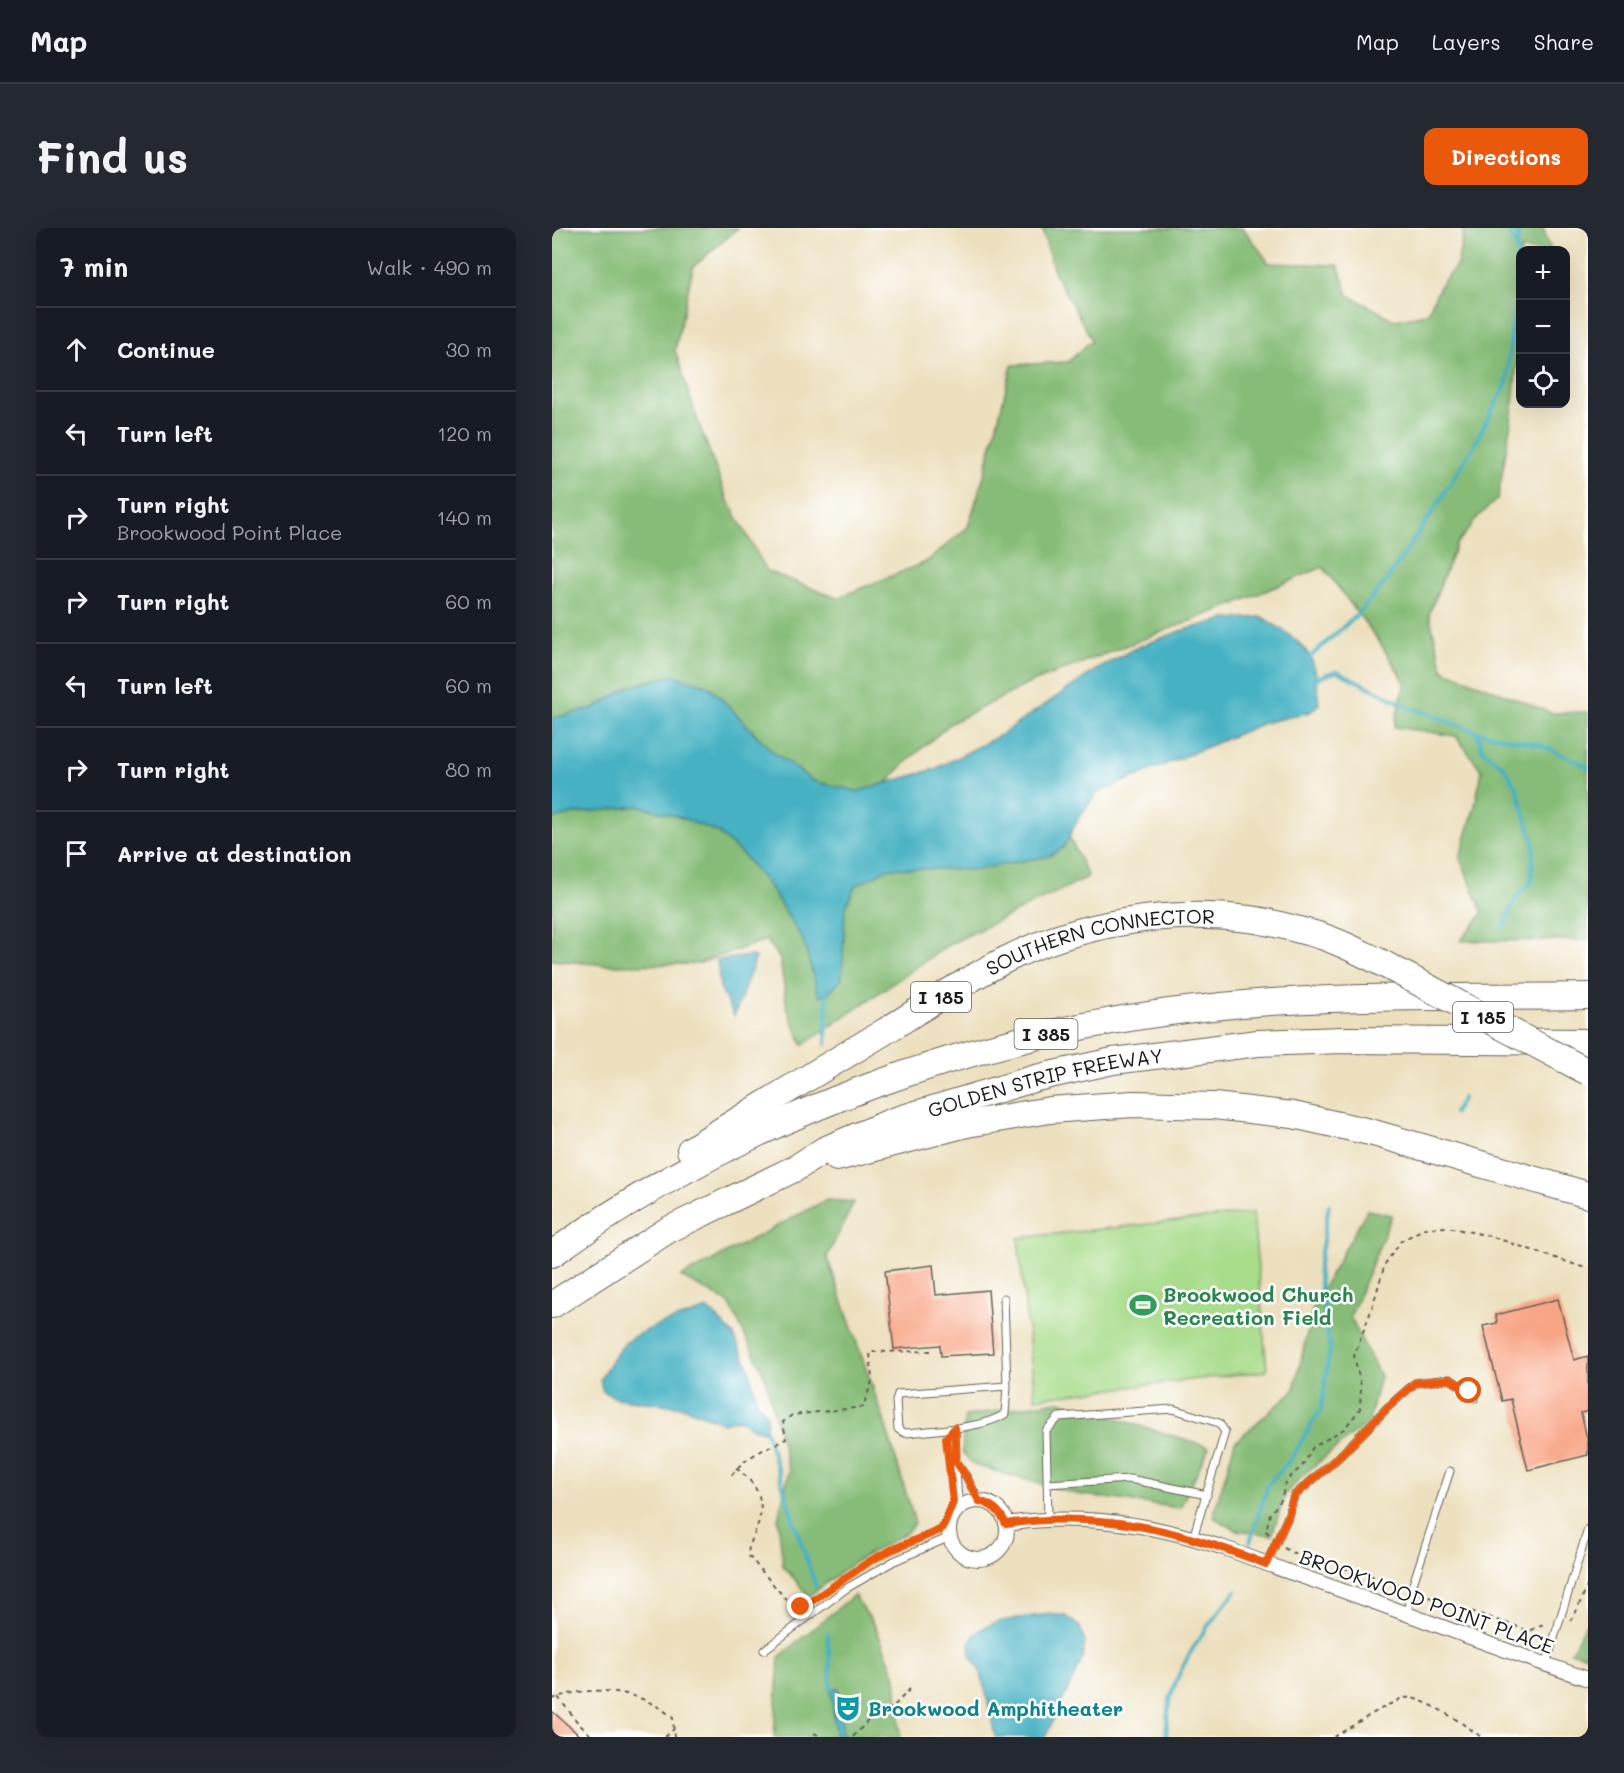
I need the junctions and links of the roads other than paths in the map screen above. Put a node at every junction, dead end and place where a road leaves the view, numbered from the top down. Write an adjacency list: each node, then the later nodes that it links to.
1 (1588, 996): 7 (highway, I 385)
2 (1588, 1042): 4 (highway, GOLDEN STRIP FREEWAY / I 385)
3 (1588, 1072): 6 (highway, SOUTHERN CONNECTOR / I 185, bridge)
4 (796, 1168): 5 (highway); 9 (highway, GOLDEN STRIP FREEWAY / I 385)
5 (1588, 1195)
6 (552, 1244)
7 (552, 1254)
8 (1004, 1298): 10 (lane)
9 (552, 1305)
10 (1007, 1386): 12 (lane); 12 (lane)
11 (1475, 1398): 24 (lane)
12 (955, 1428): 13 (lane)
13 (956, 1462): 17 (lane); 18 (lane)
14 (1450, 1471): 25 (lane)
15 (1047, 1484): 16 (lane); 16 (lane); 19 (lane)
16 (1207, 1495): 23 (lane)
17 (979, 1501): 18 (street); 20 (street)
18 (953, 1511): 22 (street)
19 (1048, 1519): 20 (street, BROOKWOOD POINT PLACE); 23 (street, BROOKWOOD POINT PLACE)
20 (1006, 1524): 22 (street)
21 (1588, 1529): 27 (lane)
22 (945, 1534): 26 (lane)
23 (1193, 1538): 24 (street, BROOKWOOD POINT PLACE)
24 (1266, 1564): 25 (street, BROOKWOOD POINT PLACE)
25 (1407, 1614): 27 (street, BROOKWOOD POINT PLACE)
26 (764, 1650)
27 (1546, 1664): 28 (street, BROOKWOOD POINT PLACE)
28 (1588, 1679)

